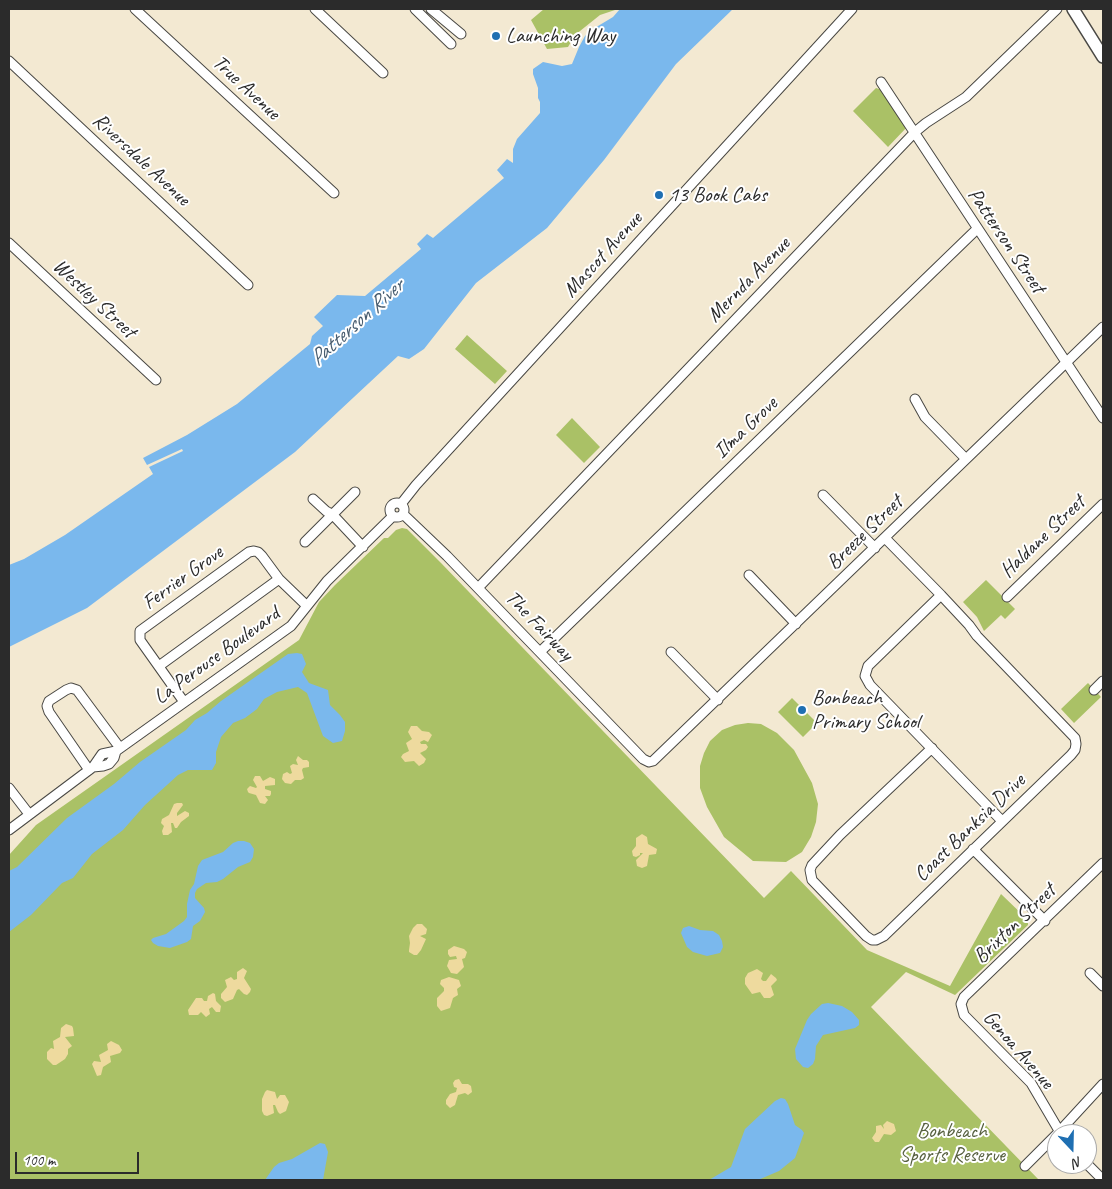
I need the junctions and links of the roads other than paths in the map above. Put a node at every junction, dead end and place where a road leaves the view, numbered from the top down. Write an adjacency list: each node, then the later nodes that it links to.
1 (135, 9): 15 (street, True Avenue)
2 (315, 9): 12 (street)
3 (416, 9): 9 (street)
4 (431, 9): 8 (street)
5 (852, 9): 29 (street, Mascot Avenue)
6 (1057, 9): 14 (street, Mernda Avenue)
7 (1073, 9): 10 (street)
8 (460, 34)
9 (451, 44)
10 (1103, 57)
11 (9, 61): 18 (street, Riversdale Avenue)
12 (383, 73)
13 (881, 82): 14 (street, Patterson Street)
14 (915, 132): 16 (street, Patterson Street); 38 (street, Mernda Avenue)
15 (334, 193)
16 (977, 229): 20 (street, Patterson Street); 43 (street, Ilma Grove)
17 (9, 243): 21 (street, Westley Street)
18 (248, 285)
19 (1103, 327): 20 (street, Breeze Street)
20 (1066, 363): 23 (street, Patterson Street); 24 (street, Breeze Street)
21 (156, 380)
22 (915, 399): 24 (street)
23 (1103, 418)
24 (966, 459): 32 (street, Breeze Street)
25 (355, 492): 30 (street)
26 (823, 495): 35 (street)
27 (313, 500): 30 (street)
28 (1103, 504): 40 (street, Haldane Street)
29 (402, 509): 31 (street, Mascot Avenue); 38 (street, The Fairway)
30 (333, 515): 33 (street); 34 (street)
31 (393, 516): 34 (street, La Perouse Boulevard)
32 (885, 538): 35 (street, Breeze Street); 39 (street, Coast Banksia Drive)
33 (305, 542)
34 (363, 546): 41 (street, La Perouse Boulevard)
35 (875, 548): 42 (street, Breeze Street)
36 (750, 575): 42 (street)
37 (279, 579): 41 (street, Ferrier Grove); 45 (street); 45 (street, Ferrier Grove)
38 (478, 588): 43 (street, The Fairway)
39 (941, 595): 50 (street); 56 (street, Coast Banksia Drive)
40 (1007, 597)
41 (307, 606): 49 (street, La Perouse Boulevard)
42 (796, 624): 48 (street, Breeze Street)
43 (540, 652): 52 (street, The Fairway)
44 (671, 652): 48 (street)
45 (158, 666): 49 (street, Ferrier Grove)
46 (1103, 681): 47 (street)
47 (1094, 690)
48 (718, 700): 52 (street, Breeze Street)
49 (184, 702): 51 (street, La Perouse Boulevard)
50 (932, 748): 56 (street); 58 (street, Coast Banksia Drive)
51 (118, 750): 53 (street, La Perouse Boulevard); 53 (street)
52 (649, 762)
53 (91, 768): 55 (street, La Perouse Boulevard)
54 (9, 788): 55 (street)
55 (29, 814): 57 (street, La Perouse Boulevard)
56 (1002, 820): 58 (street, Coast Banksia Drive)
57 (9, 830)
58 (974, 848): 60 (street)
59 (1103, 864): 60 (street, Brixton Street)
60 (1045, 921): 63 (street, Brixton Street)
61 (1090, 973): 62 (street)
62 (1103, 986)
63 (964, 1015): 65 (street, Genoa Avenue)
64 (1103, 1084): 66 (street)
65 (1053, 1124)
66 (1068, 1124)
67 (1047, 1145): 68 (street)
68 (1025, 1166)

